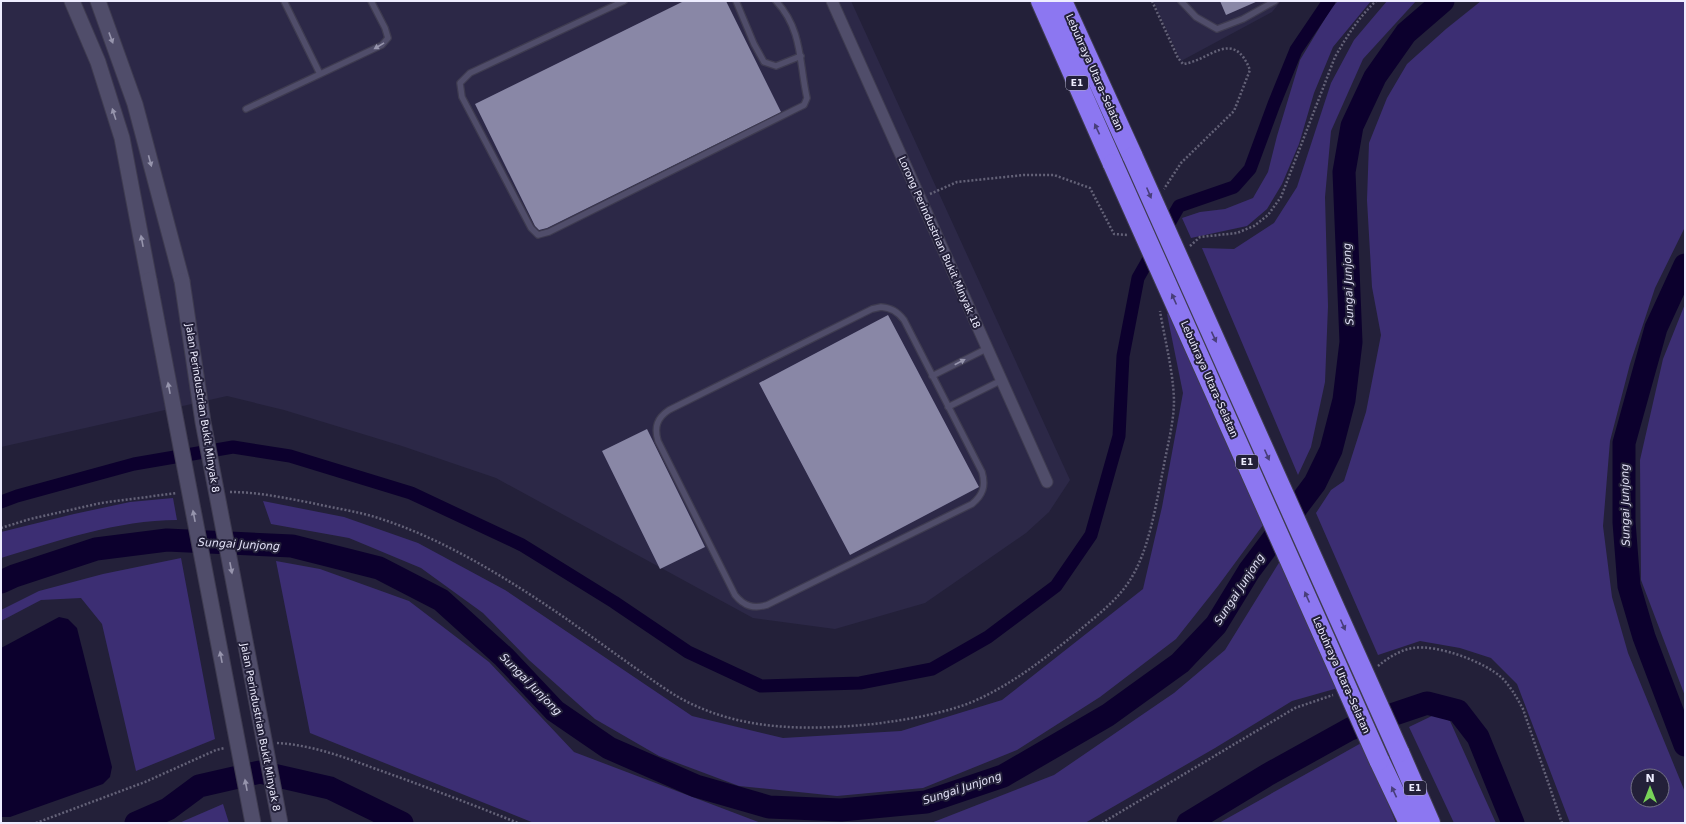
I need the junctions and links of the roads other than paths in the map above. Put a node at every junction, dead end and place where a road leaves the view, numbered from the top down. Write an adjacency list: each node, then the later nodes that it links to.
1 (72, 1): 21 (street, one-way to 1, bridge)
2 (98, 1): 22 (street, Jalan Perindustrian Bukit Minyak 8, one-way to 22, bridge)
3 (284, 1): 14 (lane)
4 (371, 1): 14 (lane, one-way to 14)
5 (624, 1): 13 (lane)
6 (736, 1): 13 (lane)
7 (776, 1): 13 (lane)
8 (832, 1): 16 (street, Lorong Perindustrian Bukit Minyak 18)
9 (1040, 1): 23 (highway, Lebuhraya Utara–Selatan / E1, one-way to 9, bridge)
10 (1062, 1): 24 (highway, Lebuhraya Utara–Selatan / E1, one-way to 24, bridge)
11 (1181, 1): 12 (lane)
12 (1275, 1)
13 (801, 56)
14 (320, 74): 15 (lane)
15 (246, 109)
16 (988, 348): 17 (lane, one-way to 16); 18 (street, Lorong Perindustrian Bukit Minyak 18)
17 (932, 376): 19 (lane); 19 (lane)
18 (1002, 380): 19 (lane); 20 (street, Lorong Perindustrian Bukit Minyak 18)
19 (948, 407)
20 (1047, 482)
21 (253, 823)
22 (280, 823)
23 (1409, 823)
24 (1430, 823)

